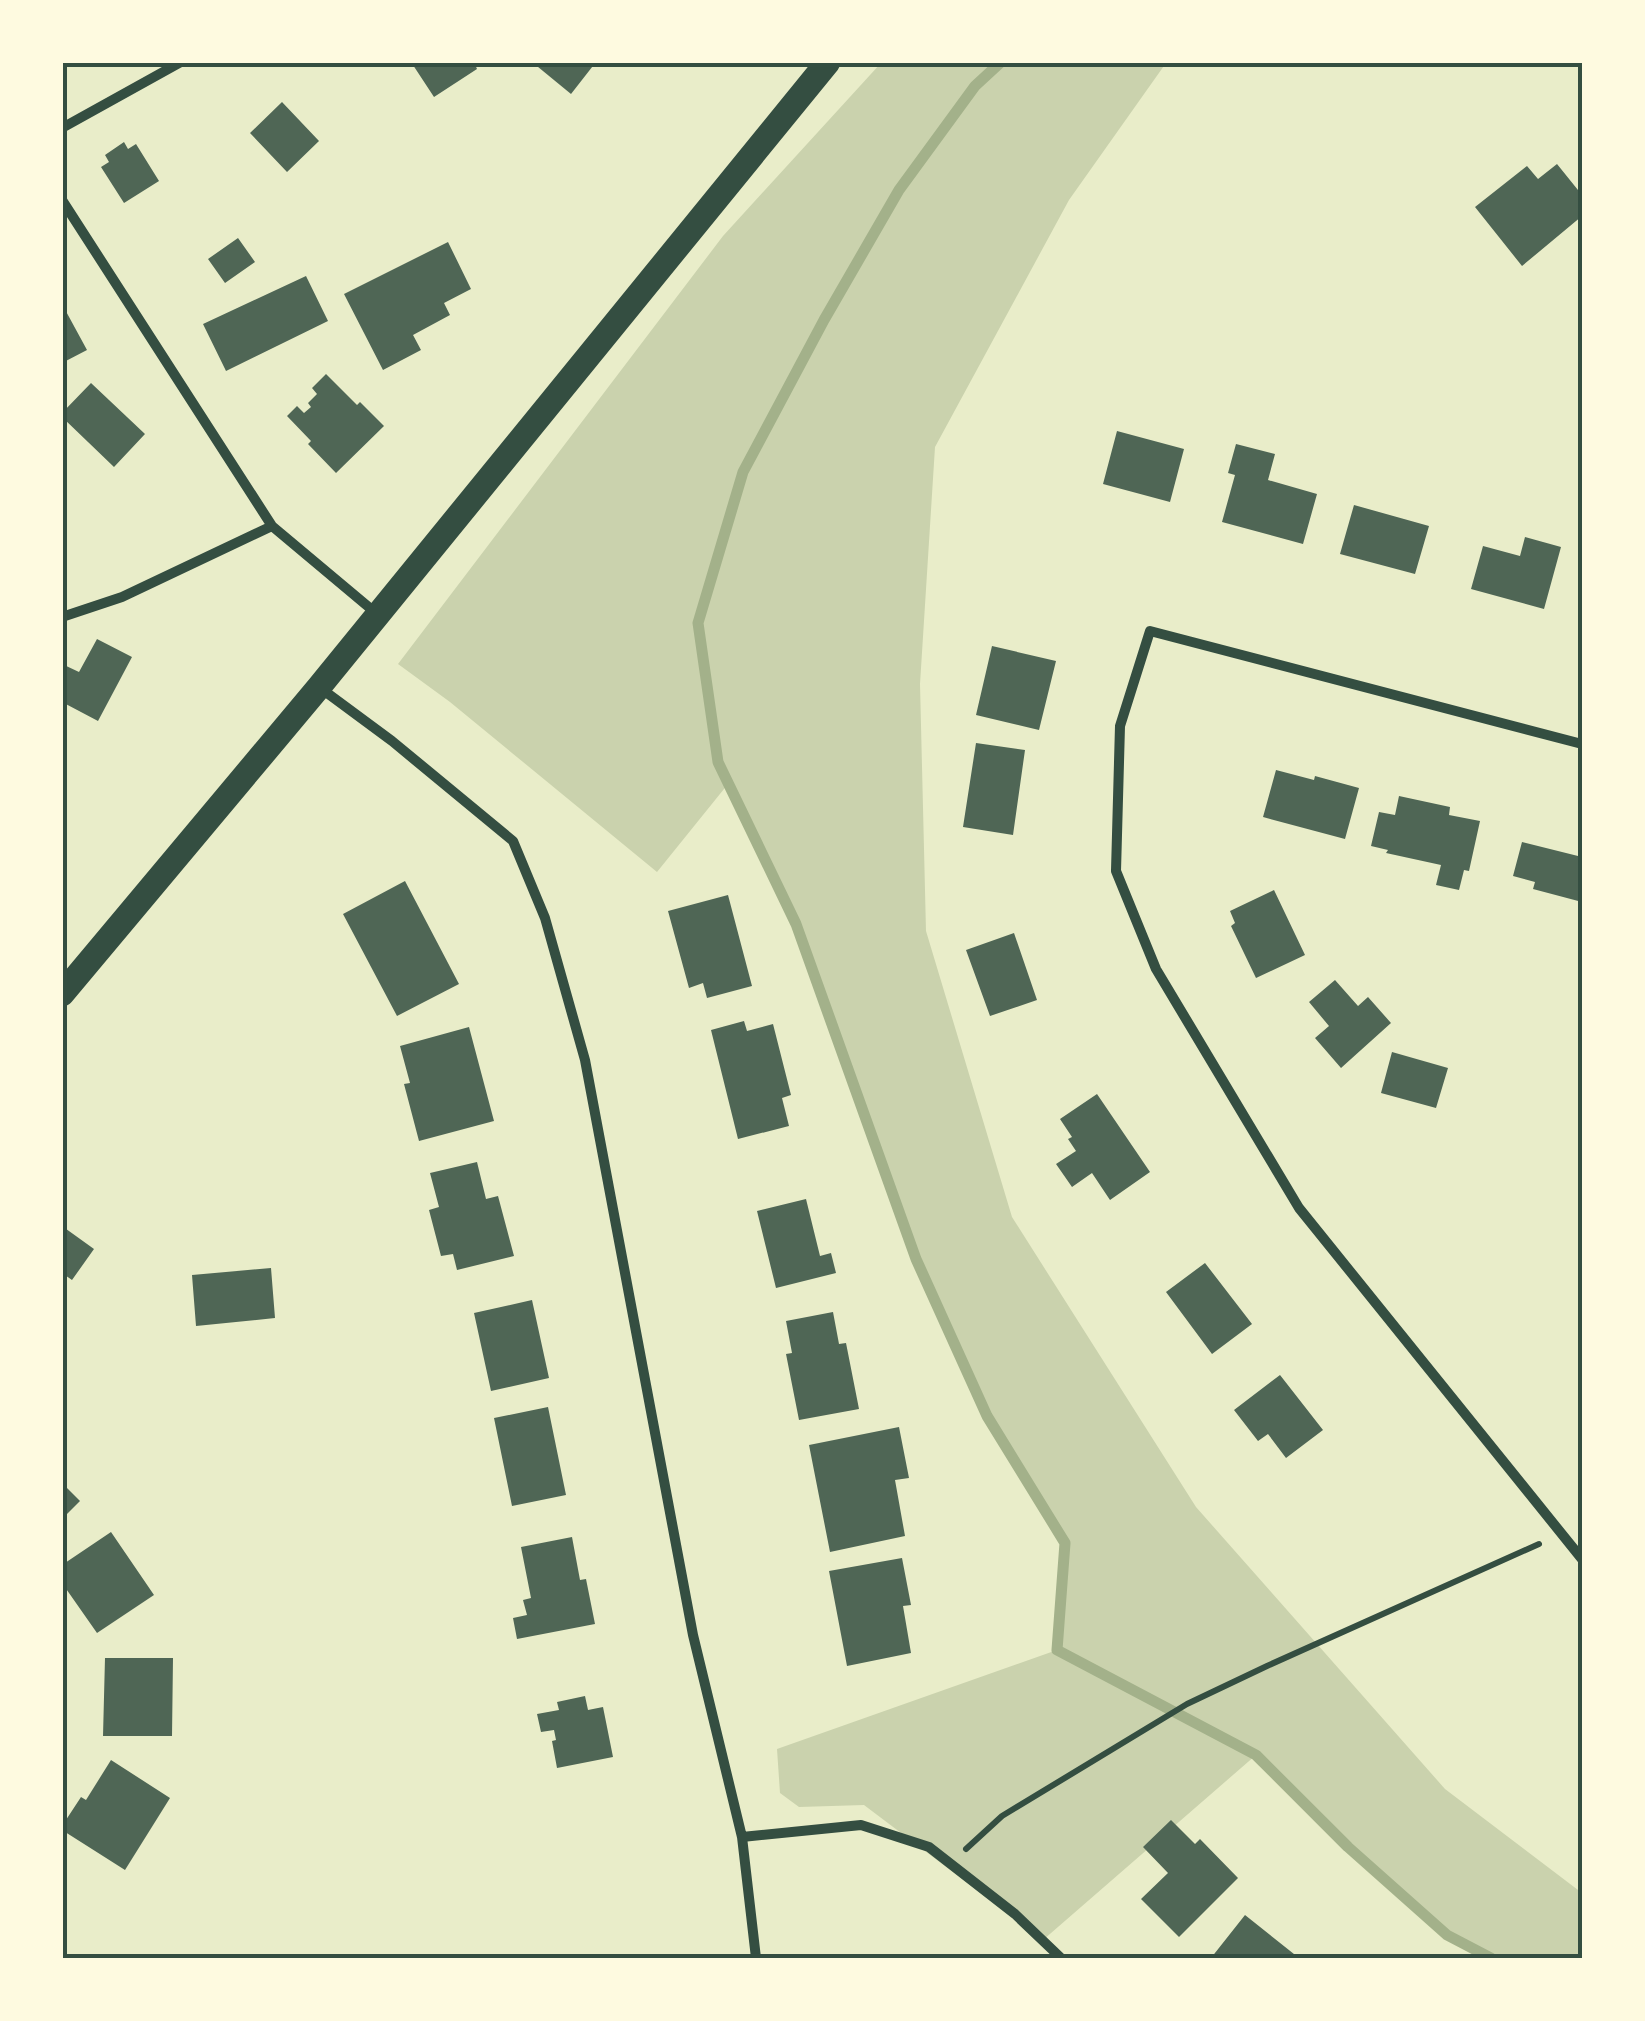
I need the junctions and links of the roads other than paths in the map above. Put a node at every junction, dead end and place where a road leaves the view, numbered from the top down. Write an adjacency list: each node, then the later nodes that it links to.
1 (181, 62): 3 (street)
2 (828, 62): 6 (main road)
3 (62, 128)
4 (62, 200): 5 (street)
5 (272, 526): 6 (street); 7 (street)
6 (378, 616): 8 (main road)
7 (62, 617)
8 (320, 687): 10 (main road); 12 (street)
9 (1582, 744): 11 (street)
10 (62, 994)
11 (1582, 1559)
12 (742, 1837): 13 (street); 14 (street)
13 (756, 1958)
14 (1061, 1958)

